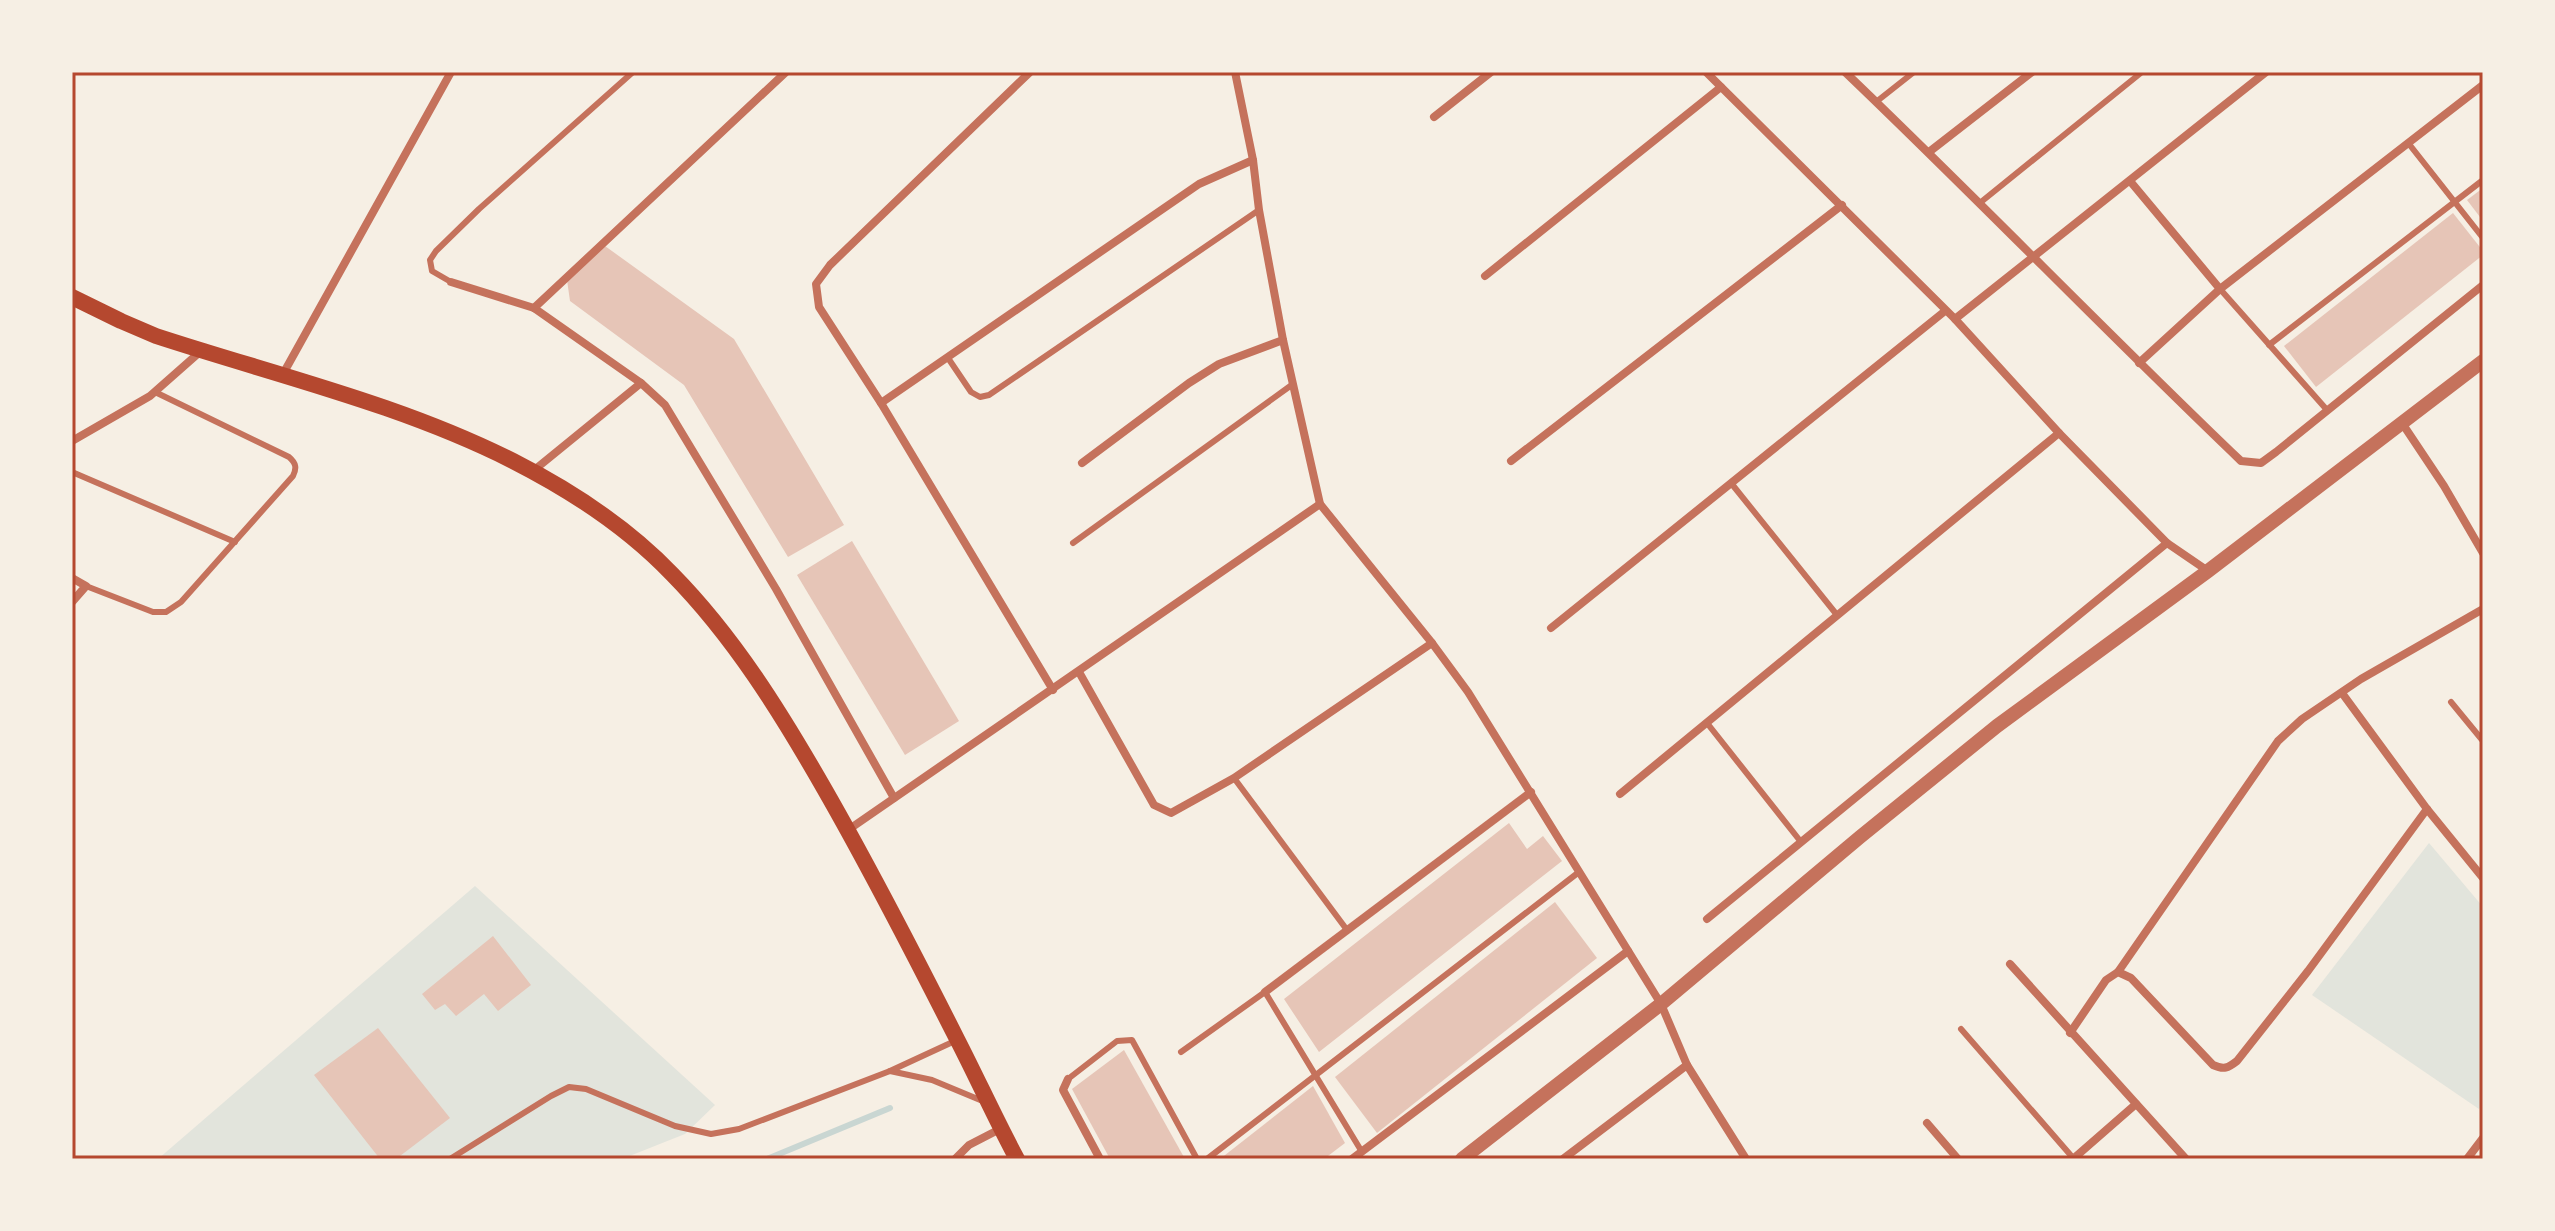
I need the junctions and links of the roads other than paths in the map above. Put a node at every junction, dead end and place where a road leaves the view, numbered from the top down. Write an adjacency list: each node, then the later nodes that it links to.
1 (451, 72): 42 (street)
2 (633, 72): 29 (lane)
3 (786, 72): 33 (street)
4 (1030, 72): 46 (street)
5 (1235, 72): 19 (street)
6 (1491, 72): 16 (street)
7 (1706, 72): 14 (street)
8 (1845, 72): 15 (street)
9 (1914, 72): 15 (lane)
10 (2032, 72): 18 (street)
11 (2142, 72): 22 (lane)
12 (2266, 72): 21 (street)
13 (2483, 85): 17 (street)
14 (1721, 87): 24 (street); 28 (street)
15 (1876, 102): 18 (street)
16 (1434, 117)
17 (2409, 144): 23 (lane); 31 (street)
18 (1929, 152): 22 (street)
19 (1253, 160): 25 (street); 39 (street)
20 (2483, 180): 23 (lane)
21 (2130, 181): 27 (street); 31 (street)
22 (1981, 202): 27 (street)
23 (2454, 202): 26 (lane); 37 (lane)
24 (1842, 205): 34 (street); 51 (street)
25 (1259, 210): 36 (street); 39 (lane)
26 (2483, 238)
27 (2034, 256): 35 (street); 41 (street)
28 (1485, 276)
29 (451, 282): 33 (street)
30 (2483, 285): 47 (street)
31 (2220, 289): 37 (lane); 41 (street)
32 (72, 297): 38 (main road)
33 (534, 308): 43 (street)
34 (1945, 311): 35 (street); 55 (street)
35 (1955, 319): 49 (street)
36 (1283, 340): 44 (street); 52 (street)
37 (2269, 345): 47 (lane)
38 (201, 351): 42 (main road); 45 (street)
39 (948, 358): 46 (street)
40 (2483, 361): 48 (street)
41 (2139, 363): 47 (street)
42 (282, 375): 54 (main road)
43 (641, 383): 54 (street); 78 (street)
44 (1293, 384): 56 (street); 58 (lane)
45 (155, 392): 50 (street); 57 (lane)
46 (881, 403): 70 (street)
47 (2327, 410)
48 (2402, 423): 60 (street); 61 (street)
49 (2059, 433): 59 (street); 66 (street)
50 (72, 441)
51 (1511, 461)
52 (1082, 463)
53 (72, 472): 57 (lane)
54 (532, 472): 80 (main road)
55 (1731, 483): 66 (lane); 67 (street)
56 (1320, 504): 68 (street); 69 (street)
57 (235, 542): 63 (lane)
58 (1073, 543)
59 (2167, 543): 61 (street); 81 (street)
60 (2483, 553)
61 (2208, 571): 90 (street)
62 (72, 578): 63 (street)
63 (86, 586): 64 (street)
64 (72, 602)
65 (2483, 609): 71 (street)
66 (1837, 615): 73 (street)
67 (1551, 628)
68 (1432, 643): 75 (street); 76 (street)
69 (1079, 672): 70 (street); 75 (street)
70 (1053, 690): 78 (street)
71 (2342, 693): 79 (street); 88 (street)
72 (2451, 702): 74 (lane)
73 (1707, 723): 77 (street); 81 (lane)
74 (2483, 741)
75 (1234, 778): 85 (lane)
76 (1531, 792): 82 (street); 85 (street)
77 (1620, 794)
78 (894, 798): 80 (street)
79 (2427, 809): 83 (street); 88 (street)
80 (848, 830): 93 (main road)
81 (1801, 842): 84 (street)
82 (1579, 872): 86 (street); 97 (lane)
83 (2483, 878)
84 (1707, 919)
85 (1347, 930): 89 (street)
86 (1628, 951): 90 (street); 104 (street)
87 (2010, 964): 92 (street)
88 (2118, 972): 92 (street)
89 (1265, 992): 94 (lane); 97 (lane)
90 (1661, 1004): 95 (street); 112 (street)
91 (1961, 1029): 116 (lane)
92 (2070, 1033): 100 (street)
93 (957, 1040): 96 (lane); 99 (main road)
94 (1181, 1052)
95 (1687, 1065): 113 (street); 114 (street)
96 (890, 1071): 99 (lane); 105 (lane)
97 (1314, 1075): 104 (lane); 110 (lane)
98 (1068, 1079): 108 (street); 109 (lane)
99 (989, 1104): 102 (main road)
100 (2136, 1104): 116 (street); 117 (street)
101 (1927, 1123): 115 (street)
102 (1000, 1129): 106 (street); 107 (main road)
103 (2483, 1138): 118 (street)
104 (1362, 1152): 111 (street)
105 (450, 1159)
106 (955, 1159)
107 (1017, 1159)
108 (1100, 1159)
109 (1197, 1159)
110 (1207, 1159)
111 (1352, 1159)
112 (1462, 1159)
113 (1563, 1159)
114 (1746, 1159)
115 (1958, 1159)
116 (2074, 1159)
117 (2186, 1159)
118 (2467, 1159)

